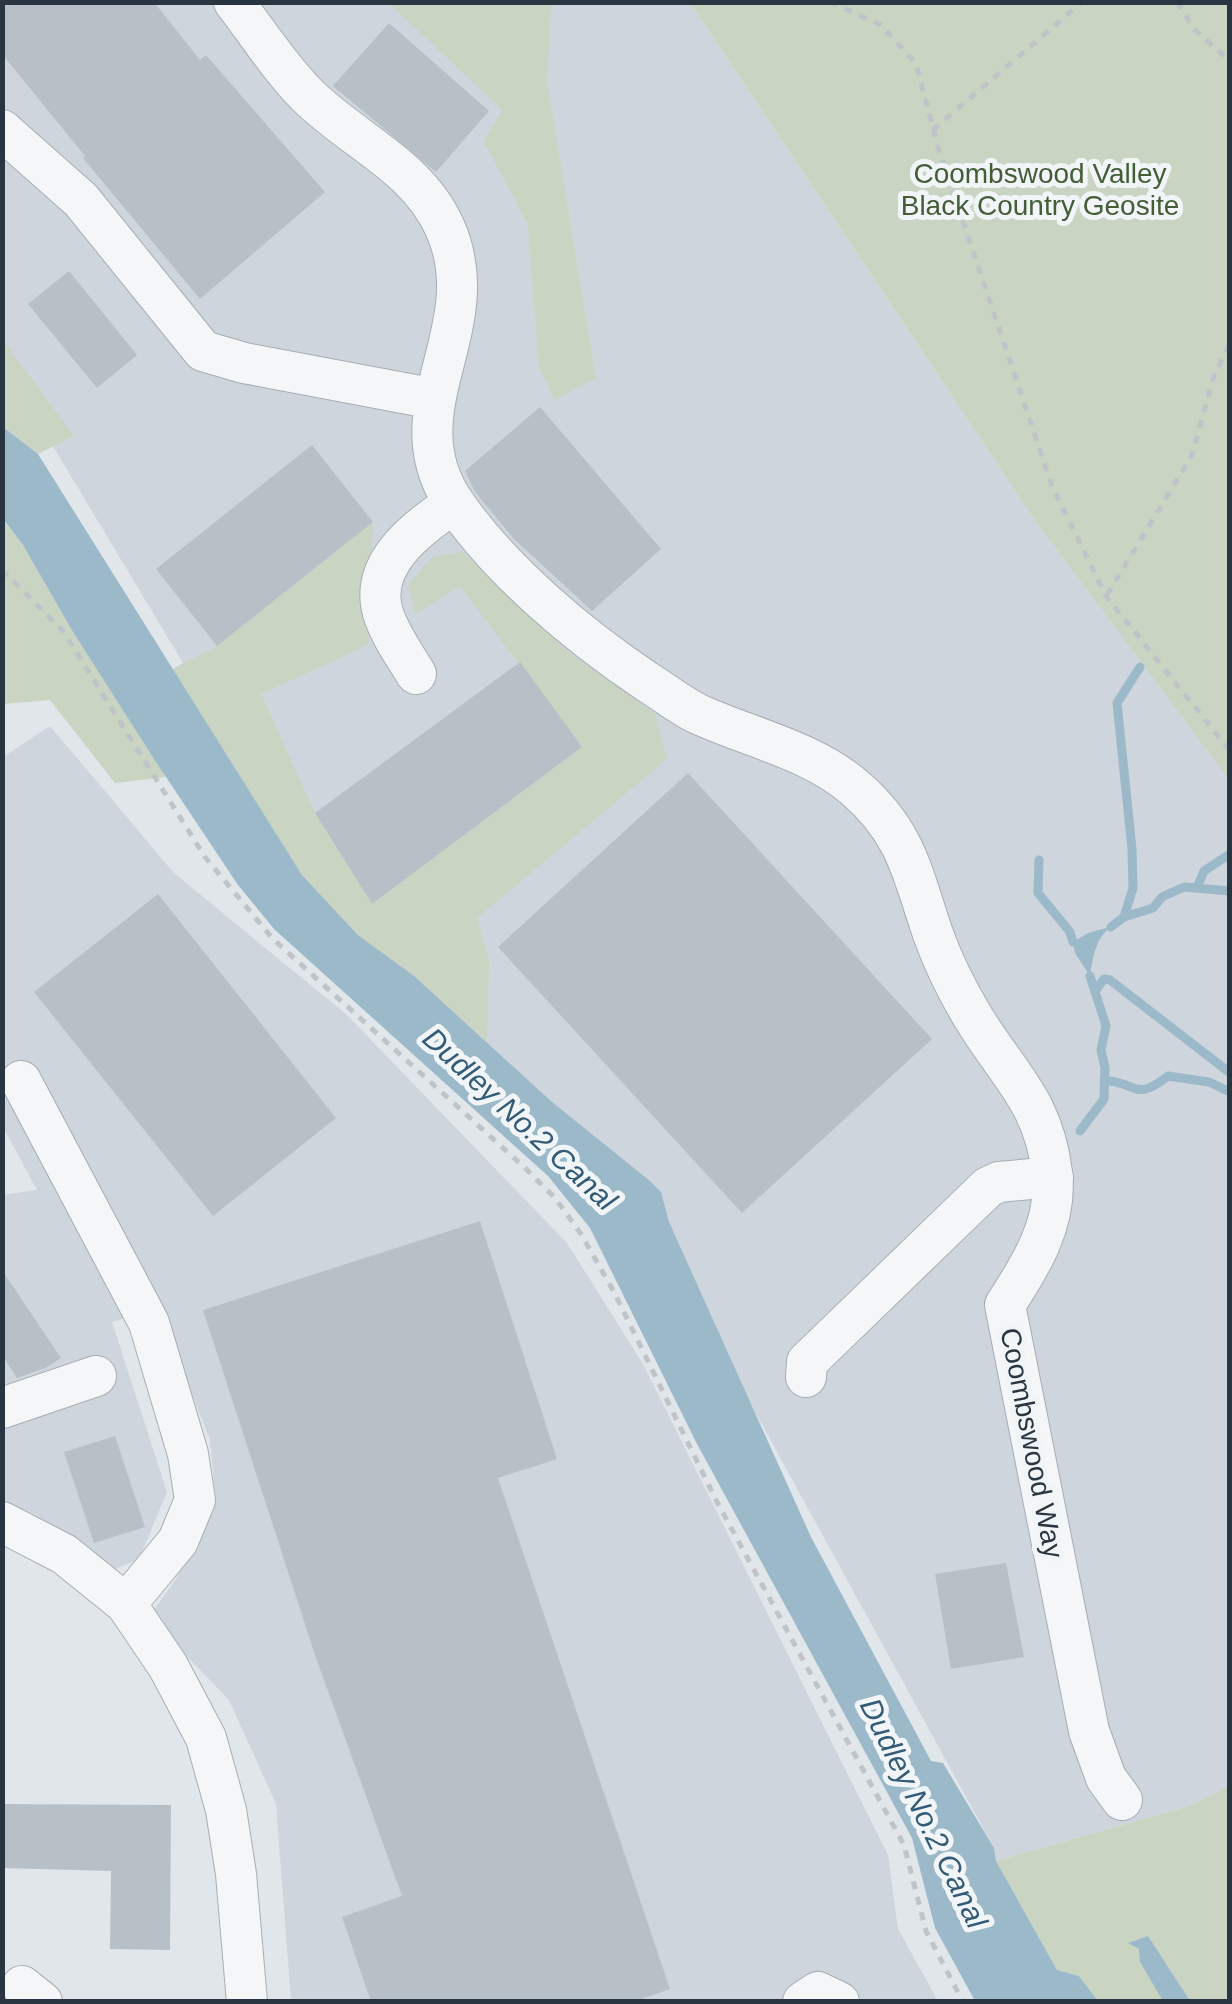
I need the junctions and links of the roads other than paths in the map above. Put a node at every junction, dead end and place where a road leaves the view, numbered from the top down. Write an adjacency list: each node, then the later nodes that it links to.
1 (234, 2): 3 (street, Coombswood Way)
2 (2, 130): 3 (street)
3 (434, 399): 4 (street, Coombswood Way)
4 (454, 503): 5 (street); 7 (street, Coombswood Way)
5 (416, 674)
6 (21, 1081): 12 (street)
7 (1053, 1177): 9 (street); 13 (street, Coombswood Way)
8 (96, 1376): 10 (street)
9 (806, 1376)
10 (2, 1408)
11 (2, 1522): 12 (street)
12 (126, 1604): 14 (street)
13 (1122, 1800)
14 (247, 2002)
15 (803, 2002): 16 (street)
16 (839, 2002)

